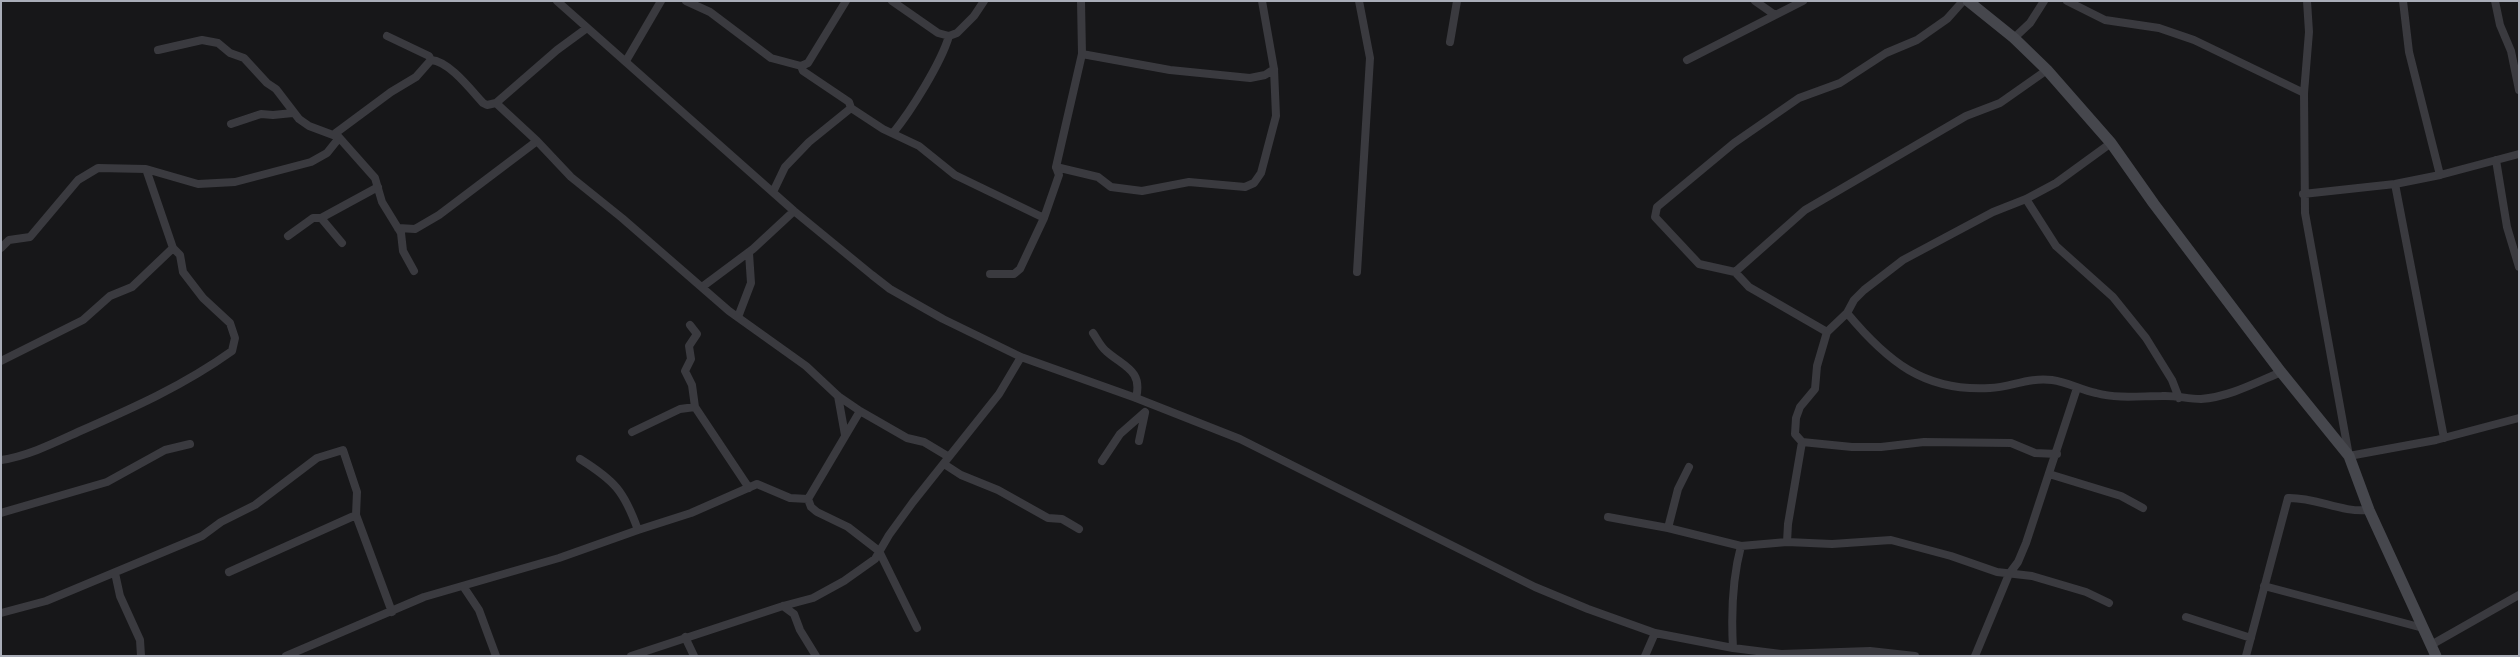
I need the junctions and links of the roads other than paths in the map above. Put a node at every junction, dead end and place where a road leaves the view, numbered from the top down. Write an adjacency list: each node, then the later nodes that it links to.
1 (557, 1): 22 (street)
2 (661, 1): 31 (street)
3 (686, 1): 32 (street)
4 (846, 1): 32 (street)
5 (892, 1): 24 (street)
6 (984, 1): 24 (street)
7 (1081, 1): 28 (street)
8 (1262, 1): 33 (street)
9 (1359, 1): 66 (street)
10 (1457, 1): 26 (street)
11 (1755, 1): 21 (street)
12 (1803, 1): 21 (street)
13 (1963, 1): 67 (street)
14 (1968, 1): 25 (street)
15 (2044, 1): 25 (street)
16 (2066, 1): 36 (street)
17 (2307, 1): 36 (street)
18 (2403, 1): 49 (street)
19 (2406, 1): 49 (street)
20 (2495, 1): 35 (street)
21 (1774, 15): 30 (street)
22 (588, 28): 31 (street); 37 (street)
23 (387, 36): 29 (street)
24 (950, 36): 41 (street)
25 (2014, 38): 34 (street)
26 (1450, 42)
27 (158, 50): 39 (street)
28 (1082, 54): 33 (street); 47 (street)
29 (431, 60): 37 (street); 42 (street)
30 (1688, 60)
31 (626, 61): 52 (street)
32 (801, 66): 38 (street)
33 (1274, 69): 47 (street)
34 (2047, 70): 44 (street); 67 (street)
35 (2519, 90)
36 (2304, 93): 53 (street)
37 (496, 103): 43 (street)
38 (851, 108): 41 (street); 52 (street)
39 (293, 113): 40 (street); 42 (street)
40 (231, 124)
41 (893, 133): 57 (street)
42 (337, 136): 48 (street); 51 (street)
43 (537, 141): 58 (street); 69 (street)
44 (2111, 143): 54 (street); 77 (street)
45 (2519, 154): 46 (street)
46 (2496, 160): 49 (street); 64 (street)
47 (1056, 167): 57 (street)
48 (146, 169): 61 (street); 62 (street)
49 (2440, 175): 50 (street)
50 (2395, 184): 53 (street); 89 (street)
51 (378, 187): 56 (street); 58 (street)
52 (773, 192): 55 (street)
53 (2303, 194): 95 (street)
54 (2026, 199): 70 (street); 81 (street)
55 (794, 211): 63 (street); 75 (street)
56 (321, 218): 59 (street); 60 (street)
57 (1044, 218): 68 (street)
58 (398, 228): 65 (street)
59 (288, 236)
60 (342, 243)
61 (1, 248)
62 (172, 248): 76 (street); 97 (street)
63 (749, 252): 69 (street); 71 (street)
64 (2519, 267)
65 (414, 271)
66 (1357, 272)
67 (1735, 272): 73 (street)
68 (990, 274)
69 (702, 287): 71 (street)
70 (1847, 313): 73 (street); 78 (street)
71 (738, 317): 79 (street)
72 (690, 325): 83 (street)
73 (1827, 332): 91 (street)
74 (1093, 334): 80 (street)
75 (1021, 357): 80 (street); 94 (street)
76 (1, 361)
77 (2281, 372): 81 (street); 95 (street)
78 (2078, 388): 81 (street); 93 (street)
79 (838, 396): 84 (street); 88 (street)
80 (1136, 398): 82 (street)
81 (2179, 398)
82 (1147, 402): 85 (street); 130 (street)
83 (695, 407): 87 (street); 102 (street)
84 (860, 411): 88 (street); 94 (street)
85 (1145, 412): 90 (street); 98 (street)
86 (2519, 418): 89 (street)
87 (632, 432)
88 (845, 435): 103 (street)
89 (2444, 438): 95 (street)
90 (1139, 441)
91 (1802, 442): 93 (street); 112 (street)
92 (190, 444): 106 (street)
93 (2057, 454): 101 (street)
94 (949, 456): 99 (street)
95 (2349, 456): 105 (street)
96 (580, 459): 111 (street)
97 (1, 460)
98 (1102, 461)
99 (944, 464): 110 (street); 114 (street)
100 (1689, 467): 109 (street)
101 (2049, 474): 104 (street); 117 (street)
102 (749, 488): 103 (street); 111 (street)
103 (808, 499): 114 (street)
104 (2143, 508)
105 (2369, 510): 119 (street); 129 (street)
106 (1, 513)
107 (356, 515): 115 (street); 116 (street); 124 (street)
108 (1608, 517): 109 (street)
109 (1668, 528): 113 (street)
110 (1079, 529)
111 (638, 530): 118 (street)
112 (1787, 542): 113 (street); 117 (street)
113 (1741, 546): 134 (street)
114 (879, 551): 121 (street); 128 (street)
115 (229, 572)
116 (115, 573): 125 (street); 136 (street)
117 (2009, 574): 122 (street); 144 (street)
118 (463, 586): 124 (street); 138 (street)
119 (2264, 586): 129 (street); 132 (street)
120 (2519, 595): 133 (street)
121 (804, 602): 123 (street); 126 (street)
122 (2109, 603)
123 (783, 606): 126 (street); 131 (street)
124 (392, 612): 137 (street)
125 (1, 613)
126 (794, 614): 141 (street)
127 (2186, 617): 132 (street)
128 (916, 628)
129 (2423, 628): 133 (street)
130 (1655, 633): 134 (street); 142 (street)
131 (685, 637): 139 (street); 140 (street)
132 (2251, 638): 145 (street)
133 (2431, 645): 146 (street)
134 (1733, 648): 135 (street)
135 (1853, 654): 143 (street)
136 (141, 656)
137 (286, 656)
138 (496, 656)
139 (631, 656)
140 (694, 656)
141 (816, 656)
142 (1645, 656)
143 (1915, 656)
144 (1976, 656)
145 (2246, 656)
146 (2436, 656)

